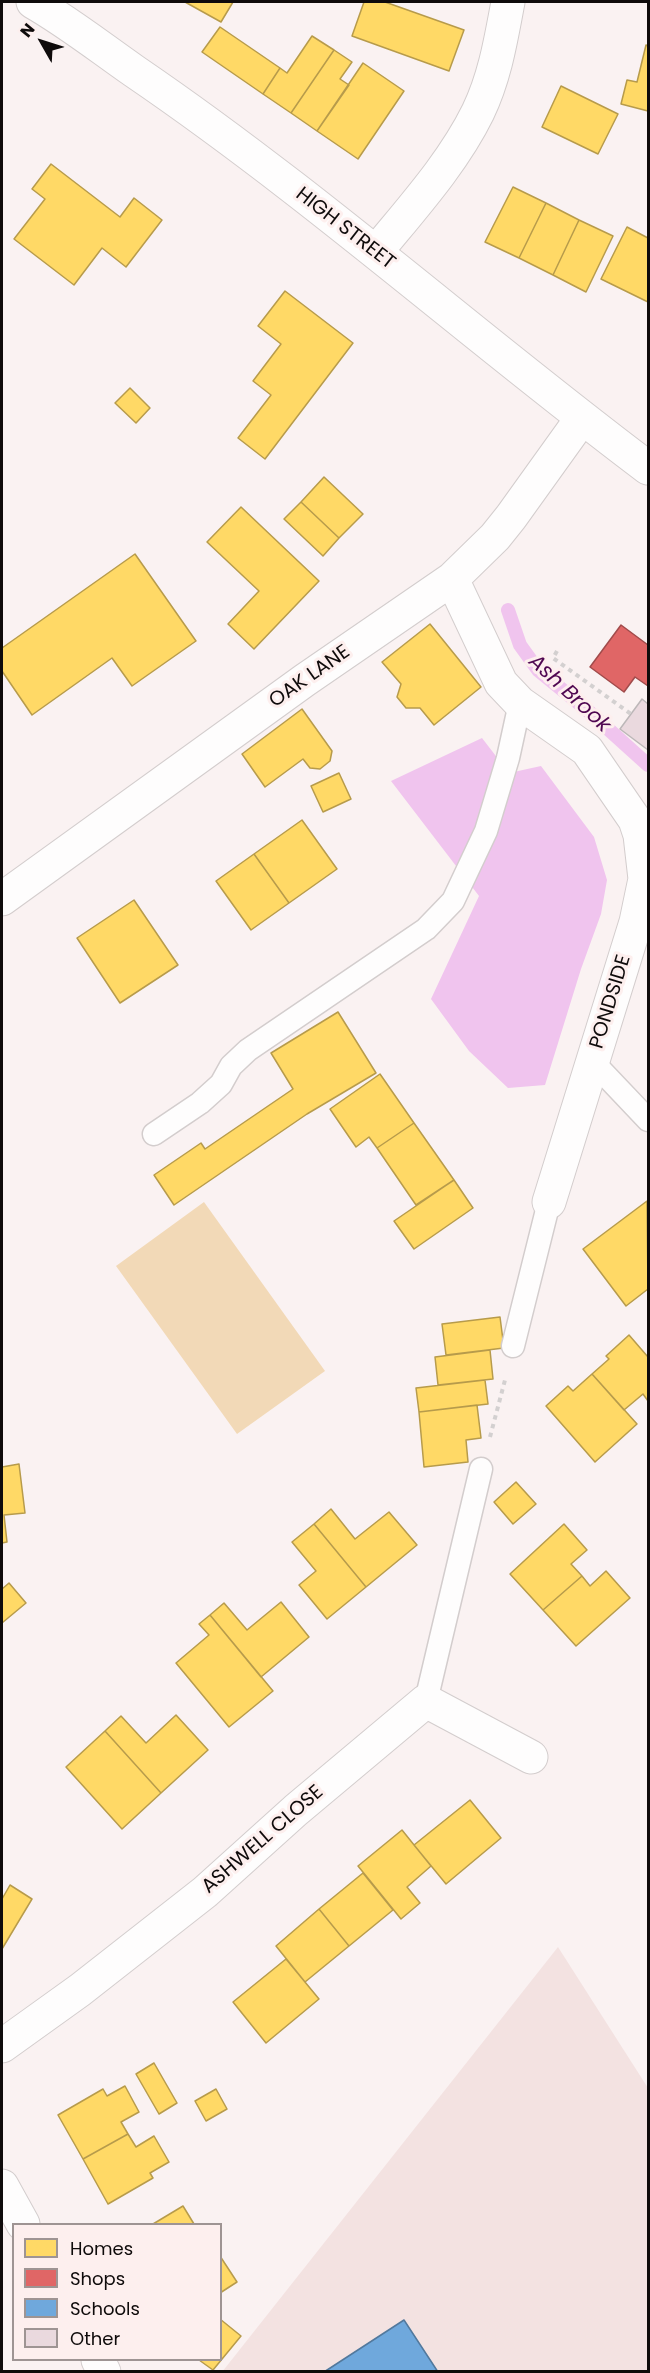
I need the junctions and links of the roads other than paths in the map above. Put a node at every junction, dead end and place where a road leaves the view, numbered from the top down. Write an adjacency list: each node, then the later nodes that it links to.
1 (33, 2): 3 (street, HIGH STREET)
2 (508, 2): 3 (street)
3 (376, 252): 4 (street, HIGH STREET)
4 (582, 418): 5 (street, HIGH STREET); 6 (street, OAK LANE)
5 (648, 468)
6 (452, 579): 7 (street, PONDSIDE); 8 (street, OAK LANE)
7 (520, 703): 9 (street, PONDSIDE); 11 (lane)
8 (2, 899)
9 (593, 1062): 10 (lane); 12 (street, PONDSIDE)
10 (648, 1120)
11 (154, 1134)
12 (549, 1202): 13 (lane)
13 (513, 1346)
14 (481, 1469): 15 (lane)
15 (426, 1701): 16 (street); 17 (street, ASHWELL CLOSE)
16 (531, 1757)
17 (2, 2046)
18 (2, 2186): 19 (street)
19 (22, 2223)

